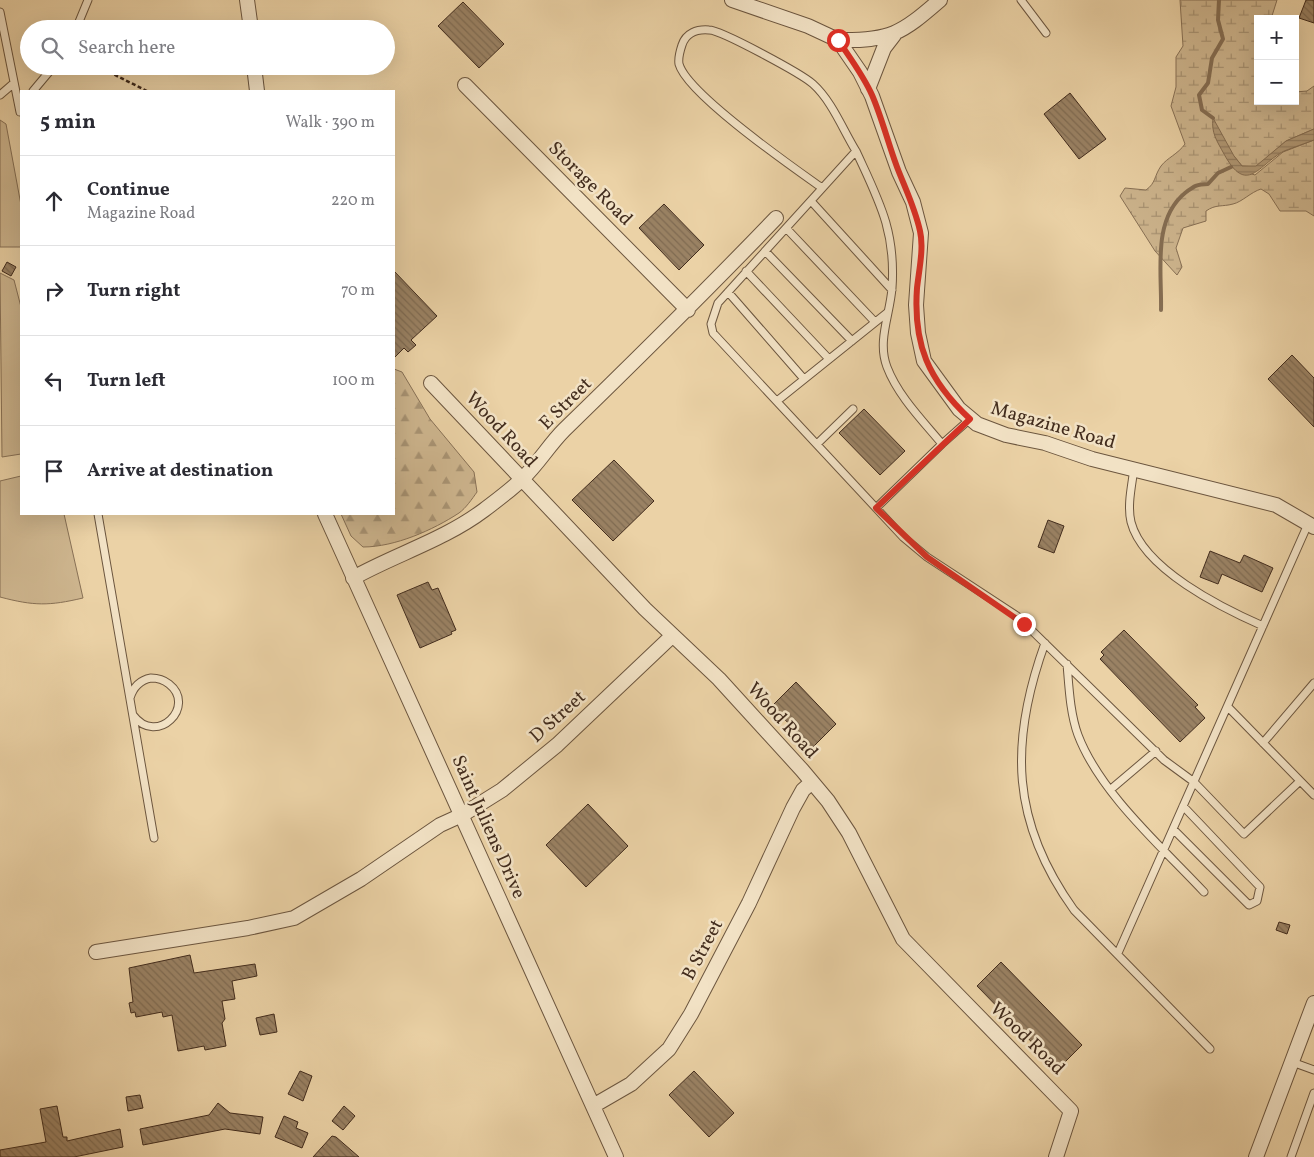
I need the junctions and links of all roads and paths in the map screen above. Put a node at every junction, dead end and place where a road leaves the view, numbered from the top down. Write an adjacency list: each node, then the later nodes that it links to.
1 (88, 0): 7 (lane)
2 (247, 0): 8 (street)
3 (732, 0): 11 (street)
4 (940, 0): 10 (street)
5 (1020, 0): 9 (lane)
6 (0, 12): 15 (lane)
7 (80, 20)
8 (250, 20)
9 (1046, 33)
10 (894, 34): 11 (street); 17 (street)
11 (838, 40): 17 (street, Magazine Road)
12 (46, 75): 18 (lane)
13 (115, 75): 19 (path)
14 (255, 75): 20 (street)
15 (14, 83): 21 (lane); 22 (lane)
16 (465, 85): 31 (street, Storage Road)
17 (868, 89): 40 (street, Magazine Road)
18 (34, 90)
19 (145, 90)
20 (257, 90)
21 (0, 95)
22 (20, 109)
23 (856, 151): 24 (lane); 24 (lane); 29 (lane)
24 (822, 188): 25 (lane)
25 (811, 201): 26 (lane); 29 (lane)
26 (781, 223): 27 (lane); 31 (street, E Street); 33 (lane)
27 (765, 251): 28 (lane); 34 (lane)
28 (746, 272): 30 (lane); 35 (lane)
29 (892, 290): 32 (lane)
30 (728, 292): 36 (lane); 38 (lane)
31 (688, 310): 44 (street, E Street)
32 (888, 312): 33 (lane); 42 (lane)
33 (875, 322): 34 (lane)
34 (852, 341): 35 (lane)
35 (829, 359): 36 (lane)
36 (804, 379): 38 (lane)
37 (431, 383): 44 (street, Wood Road)
38 (777, 401): 41 (lane)
39 (853, 409): 41 (lane)
40 (970, 419): 42 (lane); 43 (street, Magazine Road)
41 (817, 444): 45 (lane)
42 (942, 444): 45 (lane)
43 (1134, 468): 48 (street, Magazine Road); 50 (lane)
44 (522, 479): 49 (street, E Street); 51 (street, Wood Road)
45 (876, 508): 52 (lane)
46 (98, 515): 55 (lane)
47 (325, 515): 49 (street, Saint Juliens Drive)
48 (1311, 525): 50 (lane)
49 (353, 578): 66 (street, Saint Juliens Drive)
50 (1263, 626): 56 (lane)
51 (672, 636): 61 (street, Wood Road); 66 (street, D Street)
52 (1045, 643): 53 (lane); 72 (lane)
53 (1068, 664): 59 (lane); 63 (lane)
54 (1314, 683): 58 (lane)
55 (130, 698): 57 (lane); 57 (lane)
56 (1228, 707): 58 (lane); 62 (lane)
57 (133, 714): 68 (lane)
58 (1263, 743): 60 (lane)
59 (1156, 751): 62 (lane); 63 (lane)
60 (1300, 781): 62 (lane); 64 (lane)
61 (812, 782): 78 (street, B Street); 80 (street, Wood Road)
62 (1194, 782): 65 (lane)
63 (1110, 790): 69 (lane)
64 (1314, 795)
65 (1184, 806): 67 (lane); 67 (lane)
66 (462, 815): 71 (street, D Street); 78 (street, Saint Juliens Drive)
67 (1174, 829): 69 (lane)
68 (154, 838)
69 (1164, 850): 70 (lane); 72 (lane)
70 (1204, 892)
71 (96, 952)
72 (1118, 953): 74 (lane)
73 (1314, 1003): 75 (street)
74 (1210, 1049)
75 (1292, 1062): 76 (lane); 81 (street)
76 (1314, 1070)
77 (1314, 1094): 82 (lane)
78 (593, 1106): 79 (street, Saint Juliens Drive)
79 (616, 1157)
80 (1056, 1157)
81 (1256, 1157)
82 (1291, 1157)

